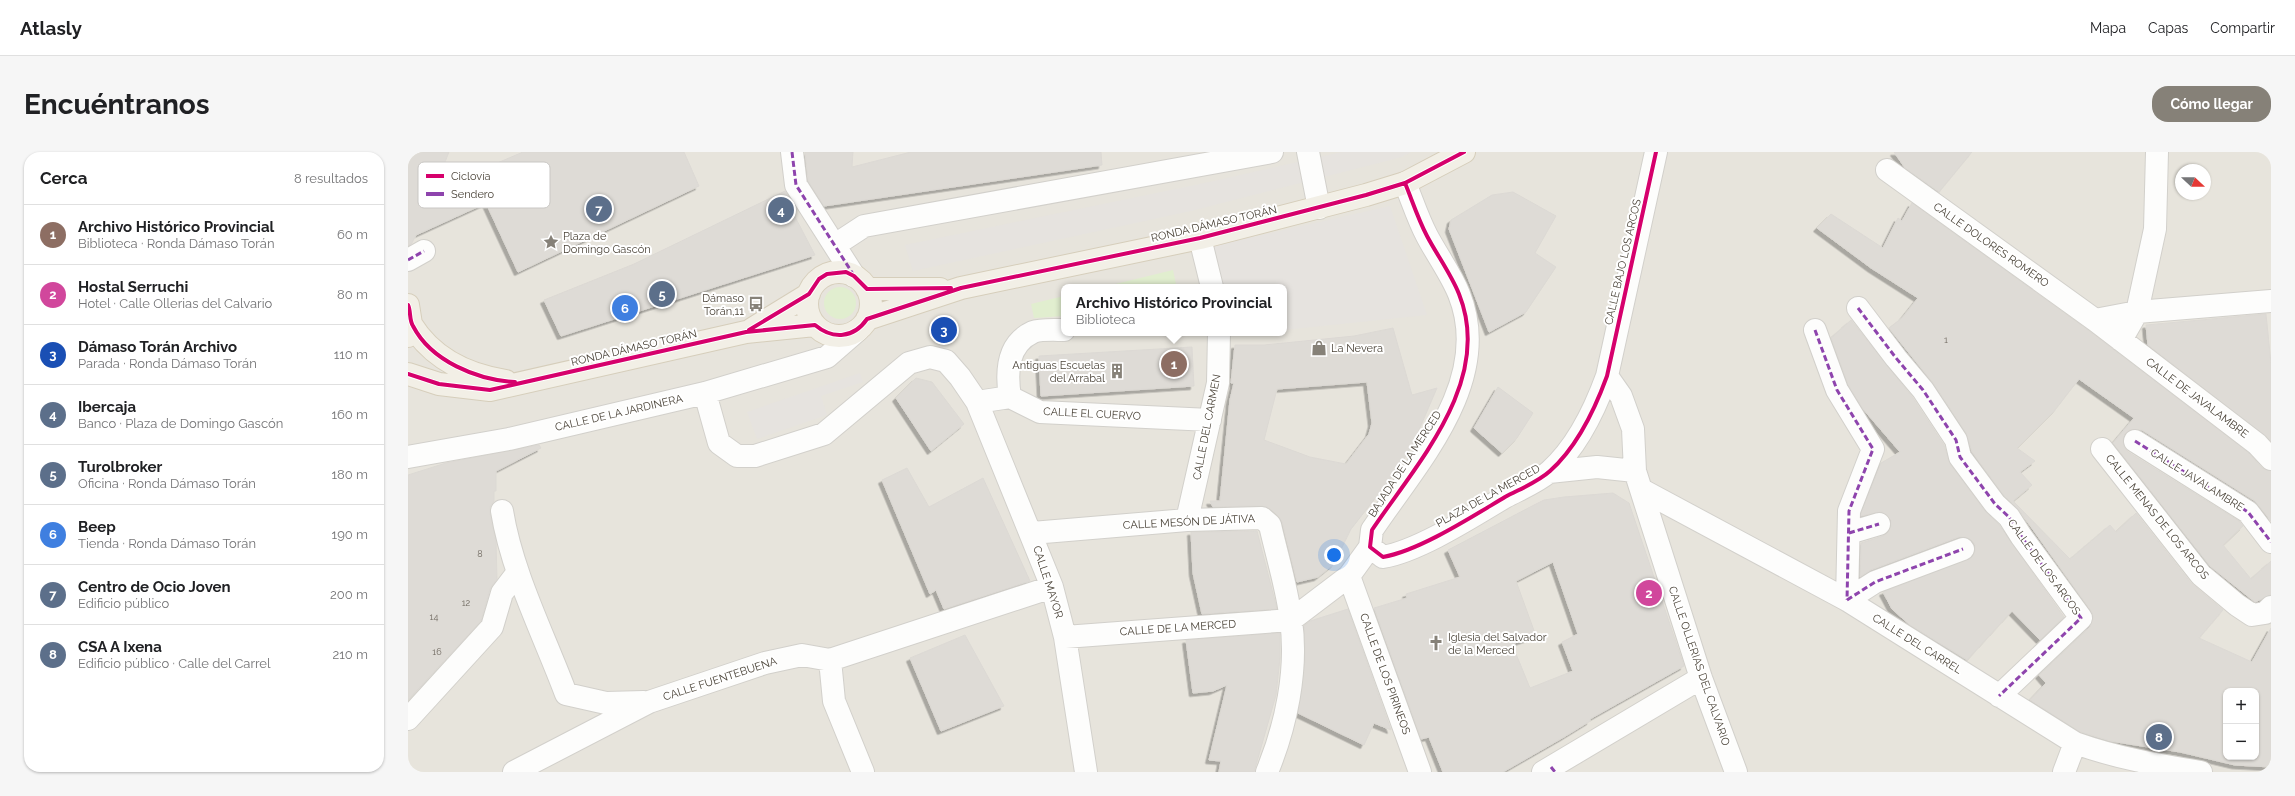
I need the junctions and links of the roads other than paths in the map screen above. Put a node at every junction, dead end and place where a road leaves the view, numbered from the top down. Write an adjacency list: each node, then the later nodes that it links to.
1 (792, 152): 11 (street)
2 (1272, 152): 11 (street)
3 (1308, 152): 9 (street)
4 (1464, 152): 8 (main road, RONDA DÁMASO TORÁN)
5 (1656, 152): 30 (street, CALLE BAJO LOS ARCOS)
6 (2157, 152): 18 (street)
7 (1887, 170): 19 (street, CALLE DOLORES ROMERO)
8 (1405, 183): 9 (main road, RONDA DÁMASO TORÁN); 48 (street, BAJADA DE LA MERCED)
9 (1319, 208): 10 (main road, RONDA DÁMASO TORÁN)
10 (1200, 238): 13 (street); 14 (main road, RONDA DÁMASO TORÁN)
11 (835, 245): 12 (street)
12 (861, 282): 14 (main road, RONDA DÁMASO TORÁN); 15 (main road); 21 (main road)
13 (1211, 284)
14 (961, 288): 21 (main road, RONDA DÁMASO TORÁN)
15 (809, 294): 22 (main road); 24 (main road, RONDA DÁMASO TORÁN)
16 (2271, 301): 18 (street)
17 (1858, 308): 59 (street, CALLE DE LOS ARCOS)
18 (2137, 312): 19 (street); 27 (street)
19 (2095, 320): 27 (street, CALLE DOLORES ROMERO)
20 (409, 321): 31 (main road)
21 (862, 324): 22 (main road); 28 (street, CALLE DE LA JARDINERA)
22 (822, 329): 24 (main road, RONDA DÁMASO TORÁN); 28 (street)
23 (1061, 330): 33 (street)
24 (746, 332): 31 (main road, RONDA DÁMASO TORÁN)
25 (1219, 336): 35 (street, CALLE DEL CARMEN)
26 (1818, 337): 46 (street)
27 (2121, 340): 39 (street, CALLE DE JAVALAMBRE)
28 (827, 357): 32 (street, CALLE DE LA JARDINERA)
29 (408, 374): 31 (main road, RONDA DÁMASO TORÁN)
30 (1607, 376): 40 (street, PLAZA DE LA MERCED); 41 (street)
31 (527, 382)
32 (705, 393): 34 (street); 38 (street, CALLE DE LA JARDINERA)
33 (1010, 397): 34 (street); 35 (street, CALLE EL CUERVO)
34 (977, 402): 45 (street, CALLE MAYOR)
35 (1210, 420): 43 (street, CALLE DEL CARMEN)
36 (2135, 441): 47 (street, CALLE JAVALAMBRE)
37 (2102, 449): 54 (street, CALLE MENAS DE LOS ARCOS)
38 (408, 457)
39 (2271, 459)
40 (1549, 472): 41 (street, PLAZA DE LA MERCED); 48 (street, PLAZA DE LA MERCED)
41 (1638, 480): 53 (street, CALLE DEL CARREL); 58 (street, CALLE OLLERIAS DEL CALVARIO)
42 (502, 511): 50 (street)
43 (1187, 520): 45 (street, CALLE MESÓN DE JÁTIVA); 55 (street, CALLE MESÓN DE JÁTIVA)
44 (1879, 524): 46 (street)
45 (1032, 533): 52 (street, CALLE MAYOR)
46 (1849, 533): 53 (street)
47 (2271, 542)
48 (1370, 547): 51 (street)
49 (1963, 549): 53 (street)
50 (518, 572): 60 (street); 61 (street)
51 (1349, 576): 55 (street); 68 (street, CALLE DE LOS PIRINEOS)
52 (1052, 587): 56 (street, CALLE MAYOR); 57 (street, CALLE FUENTEBUENA)
53 (1847, 600): 59 (street, CALLE DEL CARREL)
54 (2271, 608)
55 (1291, 620): 56 (street, CALLE DE LA MERCED); 67 (street)
56 (1065, 636): 66 (street, CALLE MAYOR)
57 (830, 660): 60 (street, CALLE FUENTEBUENA); 65 (street)
58 (1701, 678): 69 (street); 70 (street, CALLE OLLERIAS DEL CALVARIO)
59 (1999, 696): 62 (street, CALLE DEL CARREL)
60 (649, 702): 63 (street, CALLE FUENTEBUENA)
61 (408, 719)
62 (2075, 743): 71 (street); 72 (street, CALLE DEL CARREL)
63 (541, 766): 64 (street, CALLE FUENTEBUENA)
64 (514, 772)
65 (863, 772)
66 (1086, 772)
67 (1267, 772)
68 (1420, 772)
69 (1543, 772)
70 (1736, 772)
71 (2064, 772)
72 (2201, 772)

